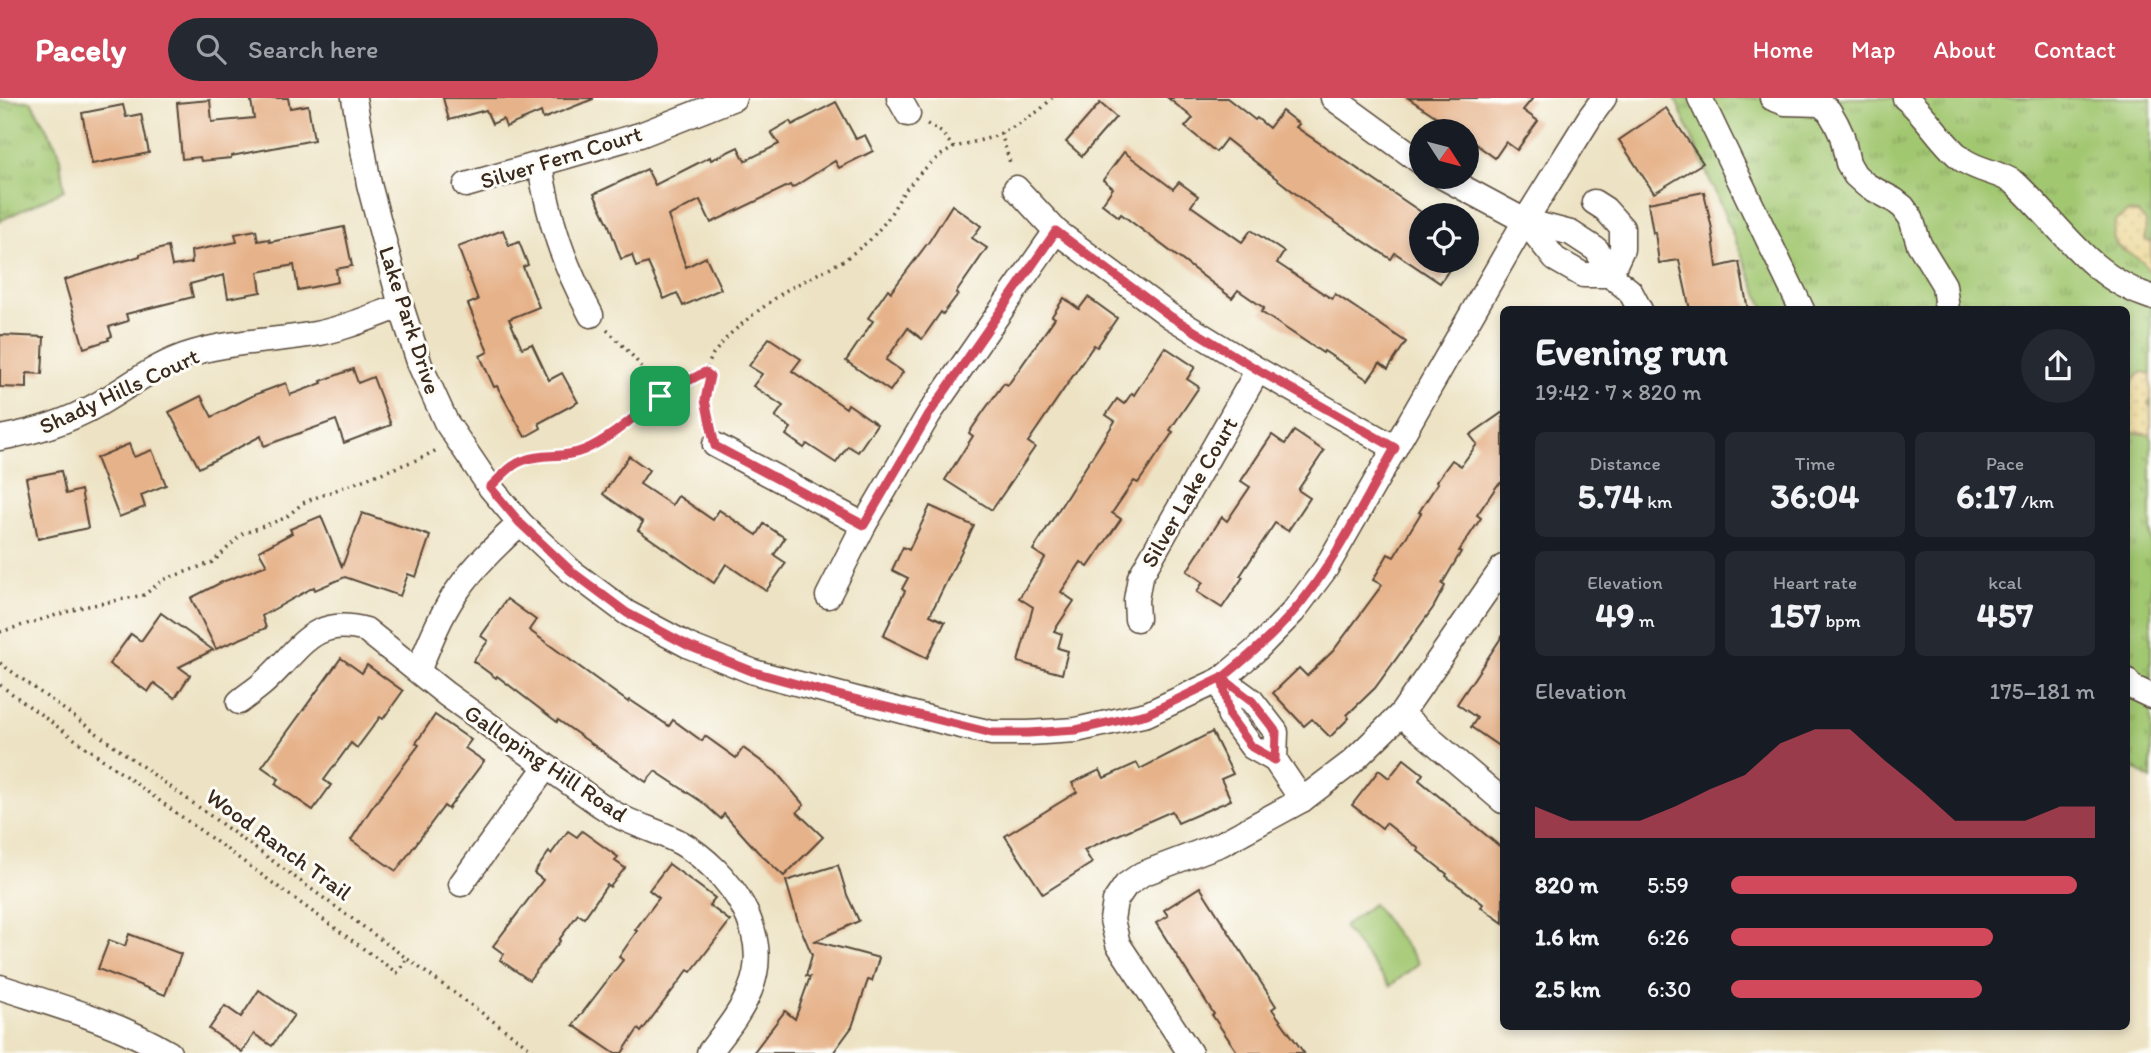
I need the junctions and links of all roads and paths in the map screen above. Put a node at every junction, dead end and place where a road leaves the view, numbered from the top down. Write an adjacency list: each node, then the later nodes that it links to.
1 (354, 98): 24 (street, Lake Park Drive)
2 (734, 98): 13 (street, Silver Fern Court)
3 (1052, 98): 10 (path)
4 (1333, 98): 12 (street)
5 (1604, 98): 18 (street, Lake Park Drive)
6 (1700, 98): 26 (street)
7 (1772, 98): 27 (street)
8 (1905, 98): 23 (street)
9 (904, 106): 11 (path)
10 (1001, 133): 11 (path); 15 (path)
11 (954, 148): 30 (path)
12 (1409, 153)
13 (540, 165): 14 (street, Silver Fern Court); 28 (street)
14 (466, 186)
15 (1016, 188): 19 (street)
16 (1464, 189): 18 (street)
17 (1594, 202): 22 (street)
18 (1525, 221): 20 (street); 21 (street); 35 (street, Lake Park Drive)
19 (1056, 231): 29 (street); 38 (street)
20 (1587, 244): 21 (street); 22 (street)
21 (1571, 268): 22 (street)
22 (1610, 275): 25 (street)
23 (2151, 298)
24 (401, 306): 32 (street, Shady Hills Court); 33 (street, Lake Park Drive)
25 (1638, 306)
26 (1800, 306)
27 (1947, 306)
28 (591, 315): 31 (path)
29 (1258, 370): 35 (street); 41 (street, Silver Lake Court)
30 (705, 372): 31 (path); 34 (path)
31 (660, 396): 36 (path)
32 (0, 438)
33 (457, 438): 36 (street, Lake Park Drive); 42 (path)
34 (715, 446): 38 (street)
35 (1395, 448): 45 (street, Lake Park Drive)
36 (490, 487): 37 (street, Lake Park Drive)
37 (520, 523): 44 (street); 45 (street, Lake Park Drive)
38 (864, 525): 40 (street)
39 (1500, 571): 50 (street)
40 (828, 596)
41 (1137, 619)
42 (0, 632)
43 (0, 663): 58 (path, Wood Ranch Trail)
44 (418, 671): 49 (street, Galloping Hill Road); 54 (street, Galloping Hill Road)
45 (1222, 678): 51 (street); 52 (street)
46 (0, 685): 58 (path)
47 (2130, 685): 48 (street)
48 (2151, 696)
49 (239, 702)
50 (1401, 714): 55 (street); 56 (street)
51 (1266, 719): 52 (street); 53 (street)
52 (1243, 735): 53 (street)
53 (1275, 760): 56 (street)
54 (546, 767): 57 (street); 62 (street, Galloping Hill Road)
55 (1500, 799)
56 (1302, 800): 63 (street)
57 (461, 884)
58 (407, 959): 61 (path, Wood Ranch Trail)
59 (0, 987): 60 (street)
60 (169, 1053)
61 (537, 1053)
62 (709, 1053)
63 (1190, 1053)

